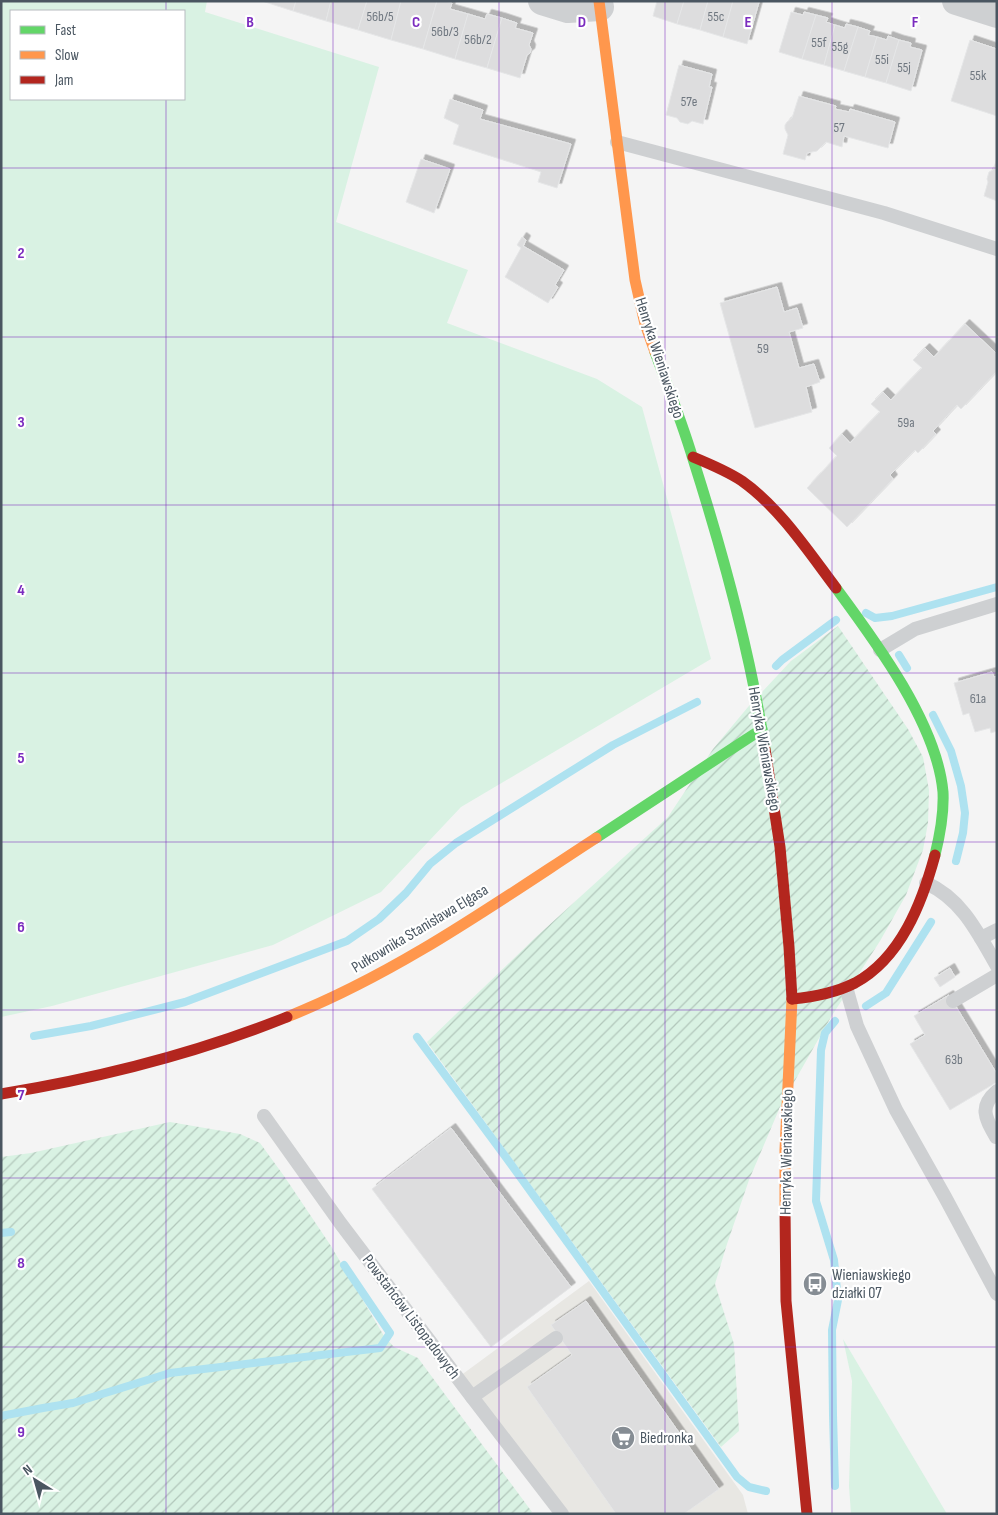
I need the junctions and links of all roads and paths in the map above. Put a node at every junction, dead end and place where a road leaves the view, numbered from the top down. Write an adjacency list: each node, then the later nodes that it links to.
1 (542, 1): 3 (street)
2 (956, 1): 4 (street)
3 (599, 4): 5 (street, Henryka Wieniawskiego)
4 (997, 14)
5 (617, 142): 6 (lane); 7 (street, Henryka Wieniawskiego)
6 (997, 249)
7 (693, 457): 9 (street); 10 (street, Henryka Wieniawskiego)
8 (997, 604): 9 (lane)
9 (880, 650): 11 (street)
10 (762, 730): 17 (street, Henryka Wieniawskiego); 20 (street, Pułkownika Stanisława Elgasa)
11 (926, 883): 13 (lane); 16 (street)
12 (997, 930): 13 (lane)
13 (981, 938): 14 (lane)
14 (997, 966)
15 (997, 975): 18 (lane)
16 (846, 987): 17 (street); 23 (lane)
17 (792, 999): 27 (street, Henryka Wieniawskiego)
18 (953, 1002)
19 (997, 1091): 22 (lane)
20 (1, 1094)
21 (264, 1116): 25 (lane, Powstańców Listopadowych)
22 (996, 1137)
23 (997, 1294)
24 (556, 1338): 25 (lane)
25 (472, 1397): 26 (lane, Powstańców Listopadowych)
26 (562, 1514)
27 (807, 1514)

